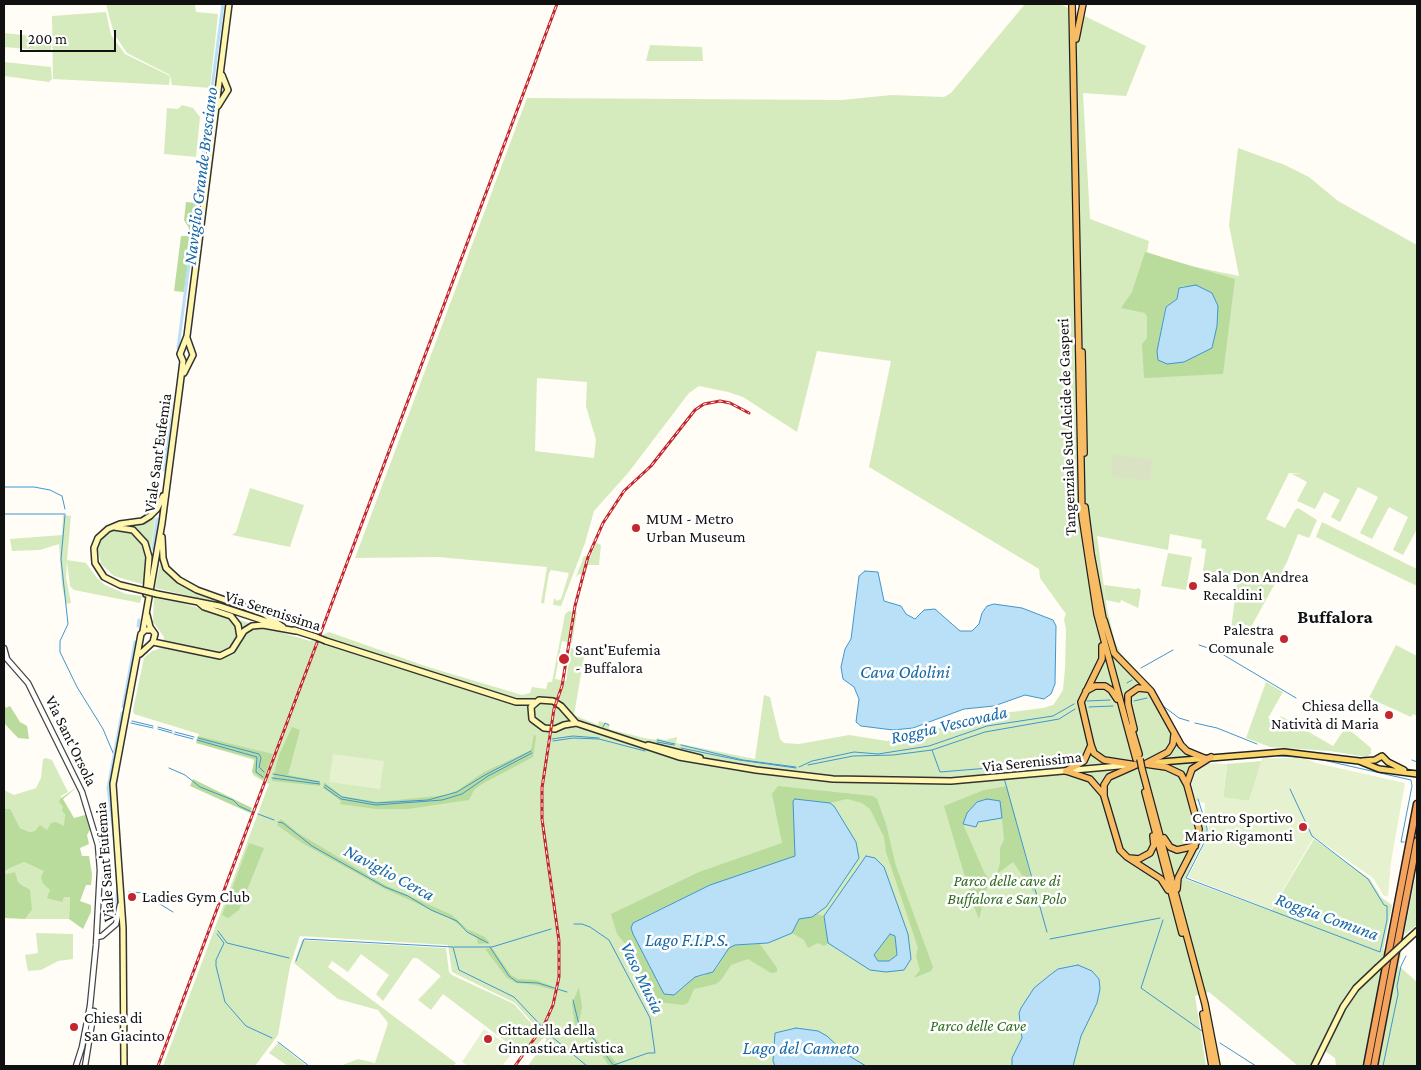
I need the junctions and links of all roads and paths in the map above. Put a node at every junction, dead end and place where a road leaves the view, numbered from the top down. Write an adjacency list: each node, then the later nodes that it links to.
1 (229, 4): 7 (main road, Viale Sant'Eufemia)
2 (1072, 4): 4 (highway); 5 (highway)
3 (1083, 4): 6 (highway)
4 (1074, 12): 5 (highway, Tangenziale Sud Alcide de Gasperi); 6 (highway, Tangenziale Sud Alcide de Gasperi)
5 (1072, 29): 20 (highway, Tangenziale Sud Alcide de Gasperi)
6 (1076, 39): 20 (highway, Tangenziale Sud Alcide de Gasperi)
7 (221, 74): 8 (main road); 9 (main road, Viale Sant'Eufemia)
8 (225, 85): 9 (main road); 10 (main road, Viale Sant'Eufemia)
9 (218, 89): 10 (main road); 11 (main road, Viale Sant'Eufemia)
10 (223, 94): 11 (main road, Viale Sant'Eufemia)
11 (212, 131): 12 (main road, Viale Sant'Eufemia)
12 (187, 348): 13 (main road, Viale Sant'Eufemia); 14 (main road, Viale Sant'Eufemia)
13 (182, 359): 14 (main road); 15 (main road, Viale Sant'Eufemia)
14 (190, 360): 15 (main road, Viale Sant'Eufemia)
15 (180, 385): 16 (main road, Viale Sant'Eufemia)
16 (166, 488): 17 (main road, Viale Sant'Eufemia); 18 (main road)
17 (161, 526): 21 (main road, Viale Sant'Eufemia); 23 (main road)
18 (111, 527): 19 (main road, Via Serenissima, bridge); 21 (main road)
19 (195, 600): 23 (main road, Via Serenissima); 28 (main road)
20 (1096, 604): 22 (highway, Tangenziale Sud Alcide de Gasperi); 35 (highway); 42 (highway, Tangenziale Sud Alcide de Gasperi)
21 (147, 611): 24 (main road, Viale Sant'Eufemia); 25 (main road, Viale Sant'Eufemia)
22 (1102, 614): 34 (highway); 46 (highway, Tangenziale Sud Alcide de Gasperi)
23 (283, 627): 26 (main road, Via Serenissima)
24 (152, 630): 25 (main road); 27 (main road)
25 (143, 631): 29 (main road)
26 (296, 631): 28 (main road); 36 (main road, Via Serenissima, bridge)
27 (156, 636): 30 (main road); 31 (main road)
28 (240, 638): 31 (main road)
29 (142, 640): 30 (main road); 33 (main road, Viale Sant'Eufemia)
30 (151, 643): 31 (main road); 33 (main road, Viale Sant'Eufemia)
31 (169, 644)
32 (4, 648): 71 (street, Via Sant'Orsola)
33 (137, 658): 66 (main road, Viale Sant'Eufemia)
34 (1151, 691): 43 (highway); 46 (highway)
35 (1084, 693): 42 (highway); 45 (highway)
36 (516, 702): 37 (main road, Via Serenissima); 38 (main road, Via Serenissima)
37 (534, 702): 38 (main road); 39 (main road, Via Serenissima)
38 (529, 712): 41 (main road, Via Serenissima)
39 (567, 714): 40 (main road, Via Serenissima); 41 (main road)
40 (576, 723): 41 (main road, Via Serenissima); 44 (main road, Via Serenissima)
41 (564, 724)
42 (1128, 731): 54 (highway, Tangenziale Sud Alcide de Gasperi)
43 (1174, 732): 50 (highway); 54 (highway)
44 (637, 743): 47 (main road, Via Serenissima); 48 (main road, Via Serenissima)
45 (1090, 745): 54 (highway); 56 (highway)
46 (1136, 746): 54 (highway, Tangenziale Sud Alcide de Gasperi)
47 (658, 751): 48 (main road); 51 (main road, Via Serenissima)
48 (677, 752): 51 (main road, Via Serenissima)
49 (1211, 757): 50 (main road, Via Serenissima); 53 (main road, Via Serenissima); 59 (highway)
50 (1204, 758): 54 (main road, Via Serenissima)
51 (708, 761): 56 (main road, Via Serenissima)
52 (1388, 762): 53 (main road, Via Serenissima); 55 (main road); 57 (main road, Via Serenissima)
53 (1375, 763): 55 (main road, Via Serenissima)
54 (1140, 764): 56 (main road, Via Serenissima); 59 (highway); 60 (highway); 61 (highway, Tangenziale Sud Alcide de Gasperi)
55 (1385, 768): 57 (main road, Via Serenissima)
56 (1066, 771): 60 (highway)
57 (1409, 772): 58 (main road, Via Serenissima)
58 (1417, 774)
59 (1187, 785): 64 (highway)
60 (1104, 796): 65 (highway)
61 (1150, 803): 64 (highway); 65 (highway); 67 (highway, Tangenziale Sud Alcide de Gasperi)
62 (1417, 804): 79 (highway)
63 (1417, 841): 80 (highway)
64 (1195, 846): 67 (highway)
65 (1127, 858): 67 (highway)
66 (121, 900): 68 (main road, Viale Sant'Eufemia); 69 (street)
67 (1180, 919): 76 (highway, Tangenziale Sud Alcide de Gasperi); 77 (highway, Tangenziale Sud Alcide de Gasperi)
68 (123, 928): 69 (street); 75 (main road, Viale Sant'Eufemia)
69 (111, 929): 71 (street)
70 (1417, 931): 78 (main road, bridge)
71 (97, 934): 72 (street, Via Sant'Orsola)
72 (89, 1011): 73 (street); 74 (street)
73 (76, 1066)
74 (85, 1066)
75 (124, 1066)
76 (1212, 1066)
77 (1216, 1066)
78 (1314, 1066)
79 (1367, 1066)
80 (1374, 1066)

